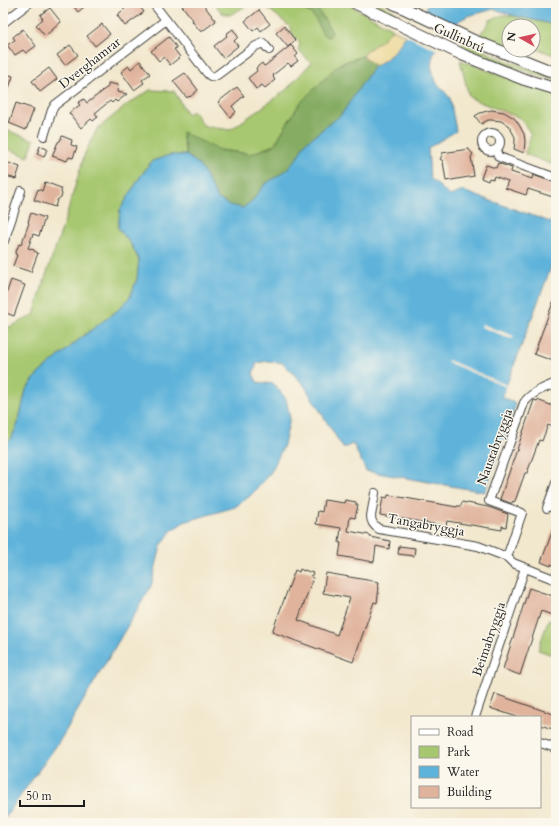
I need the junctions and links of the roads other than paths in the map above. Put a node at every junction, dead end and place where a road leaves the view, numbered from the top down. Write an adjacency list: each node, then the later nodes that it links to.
1 (29, 3): 6 (street)
2 (153, 3): 5 (street)
3 (355, 3): 9 (main road, Gullinbrú)
4 (393, 3): 8 (main road, Gullinbrú)
5 (166, 20): 7 (street); 10 (street, Dverghamrar)
6 (3, 23)
7 (269, 50)
8 (556, 72)
9 (556, 89)
10 (44, 136)
11 (495, 150): 12 (street)
12 (556, 178)
13 (21, 191): 14 (street)
14 (3, 242)
15 (556, 384): 19 (street, Naustabryggja)
16 (556, 483): 18 (street)
17 (375, 492): 19 (street, Tangabryggja)
18 (547, 508)
19 (507, 557): 20 (street, Tangabryggja)
20 (525, 568): 21 (street, Tangabryggja); 22 (street, Beimabryggja)
21 (556, 580)
22 (474, 716)
23 (541, 743): 24 (street)
24 (556, 748)

